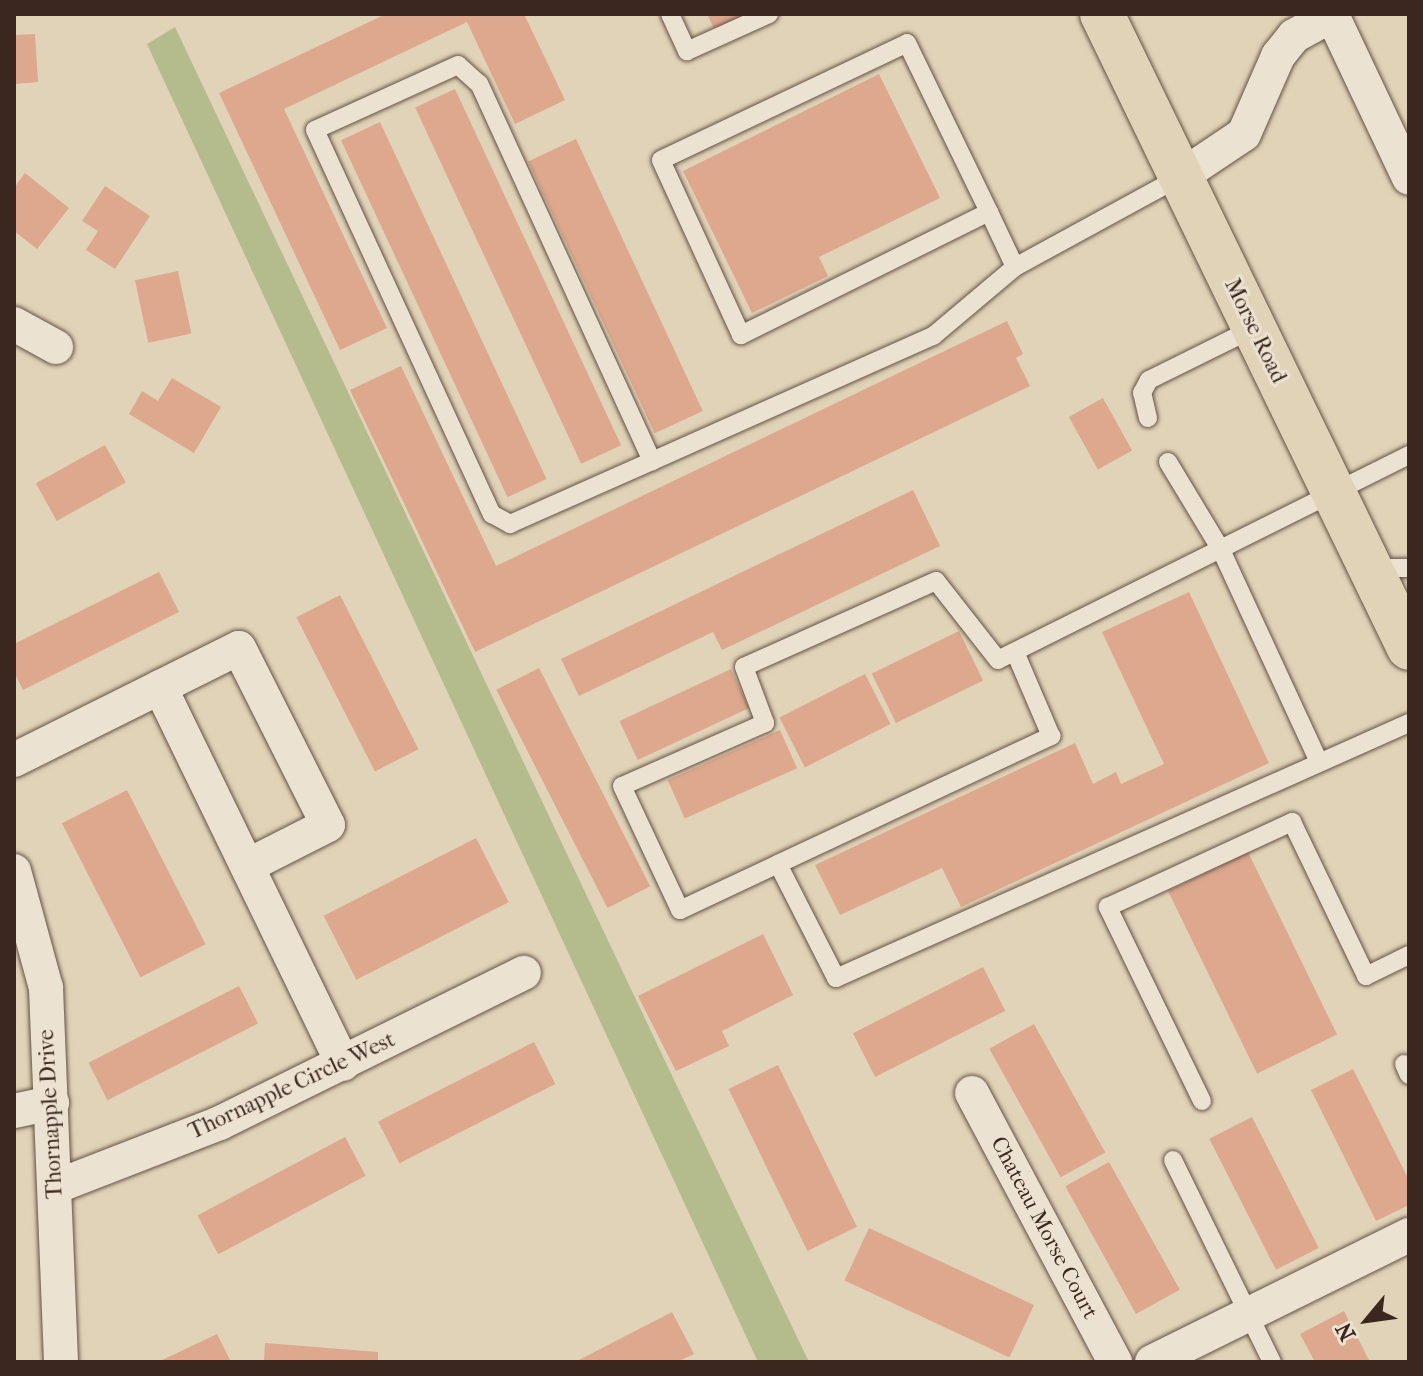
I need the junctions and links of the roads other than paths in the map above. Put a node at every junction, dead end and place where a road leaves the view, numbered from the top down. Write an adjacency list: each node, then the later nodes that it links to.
1 (670, 14): 2 (lane)
2 (769, 14)
3 (1102, 14): 5 (main road, Morse Road)
4 (1333, 15): 5 (street); 6 (street)
5 (1180, 177): 8 (lane); 10 (main road, Morse Road)
6 (1409, 178)
7 (989, 212): 7 (lane); 8 (lane)
8 (1015, 267): 14 (lane)
9 (14, 324): 11 (street)
10 (1254, 328): 12 (lane); 16 (main road, Morse Road)
11 (56, 347)
12 (1148, 418)
13 (1409, 455): 16 (lane)
14 (652, 461): 14 (lane)
15 (1168, 462): 17 (lane)
16 (1335, 495): 17 (lane); 18 (main road, Morse Road)
17 (1221, 550): 20 (lane); 24 (lane)
18 (1390, 568): 19 (main road, Morse Road)
19 (1409, 648)
20 (1015, 652): 25 (lane); 25 (lane)
21 (160, 687): 23 (street); 26 (street); 26 (street)
22 (1409, 723): 24 (lane)
23 (14, 760)
24 (1319, 762): 25 (lane)
25 (778, 864)
26 (249, 865): 30 (street)
27 (14, 871): 33 (street, Thornapple Drive)
28 (1409, 955): 32 (lane)
29 (524, 973): 30 (street, Thornapple Circle West)
30 (343, 1064): 36 (street, Thornapple Circle West)
31 (972, 1093): 40 (street, Chateau Morse Court)
32 (1202, 1101)
33 (52, 1103): 34 (street); 36 (street, Thornapple Drive)
34 (14, 1111)
35 (1173, 1160): 38 (lane)
36 (55, 1187): 39 (street, Thornapple Drive)
37 (1409, 1235): 38 (street)
38 (1249, 1314): 41 (street); 42 (lane)
39 (61, 1362)
40 (1115, 1362)
41 (1152, 1362)
42 (1272, 1362)

